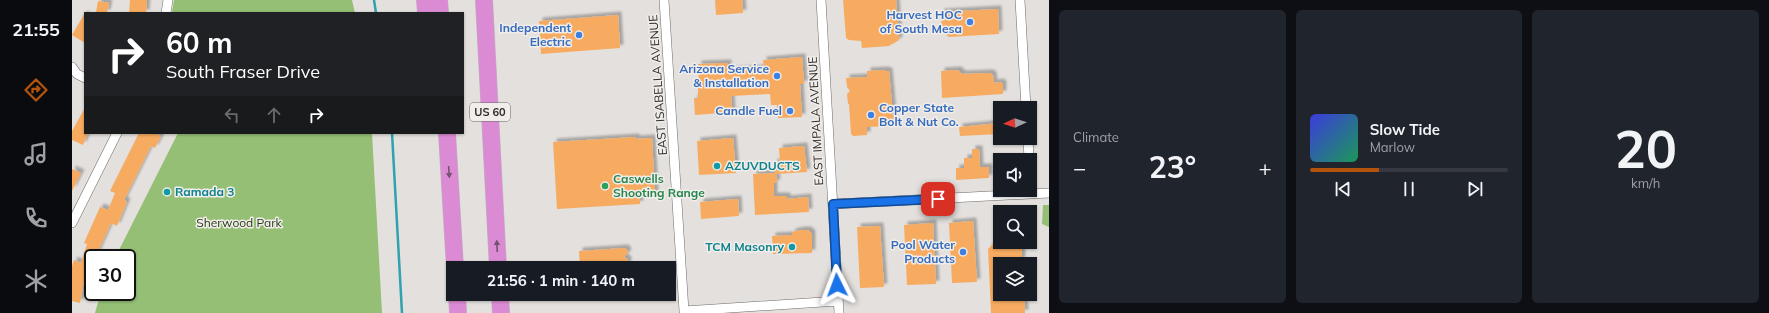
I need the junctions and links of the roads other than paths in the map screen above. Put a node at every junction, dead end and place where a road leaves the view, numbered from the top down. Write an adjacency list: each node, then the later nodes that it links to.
1 (168, 0): 9 (street)
2 (425, 0): 10 (highway)
3 (439, 0): 11 (highway)
4 (484, 0): 23 (highway, US 60)
5 (495, 0): 23 (highway)
6 (664, 0): 28 (street, EAST ISABELLA AVENUE)
7 (821, 0): 20 (street, EAST IMPALA AVENUE)
8 (1020, 0): 14 (street)
9 (166, 12)
10 (426, 12)
11 (440, 12)
12 (72, 67): 13 (street)
13 (84, 78)
14 (1026, 101)
15 (116, 134): 21 (street)
16 (447, 134): 24 (highway, one-way to 24)
17 (1049, 193): 18 (street)
18 (1037, 194)
19 (993, 196): 20 (street)
20 (833, 204): 28 (street, EAST IMPALA AVENUE)
21 (75, 208): 22 (street)
22 (72, 222)
23 (496, 224): 25 (highway, US 60, one-way to 23)
24 (455, 261)
25 (498, 261)
26 (457, 301): 29 (highway)
27 (500, 301): 30 (highway)
28 (838, 301): 31 (street, EAST IMPALA AVENUE)
29 (458, 313)
30 (501, 313)
31 (839, 313)

